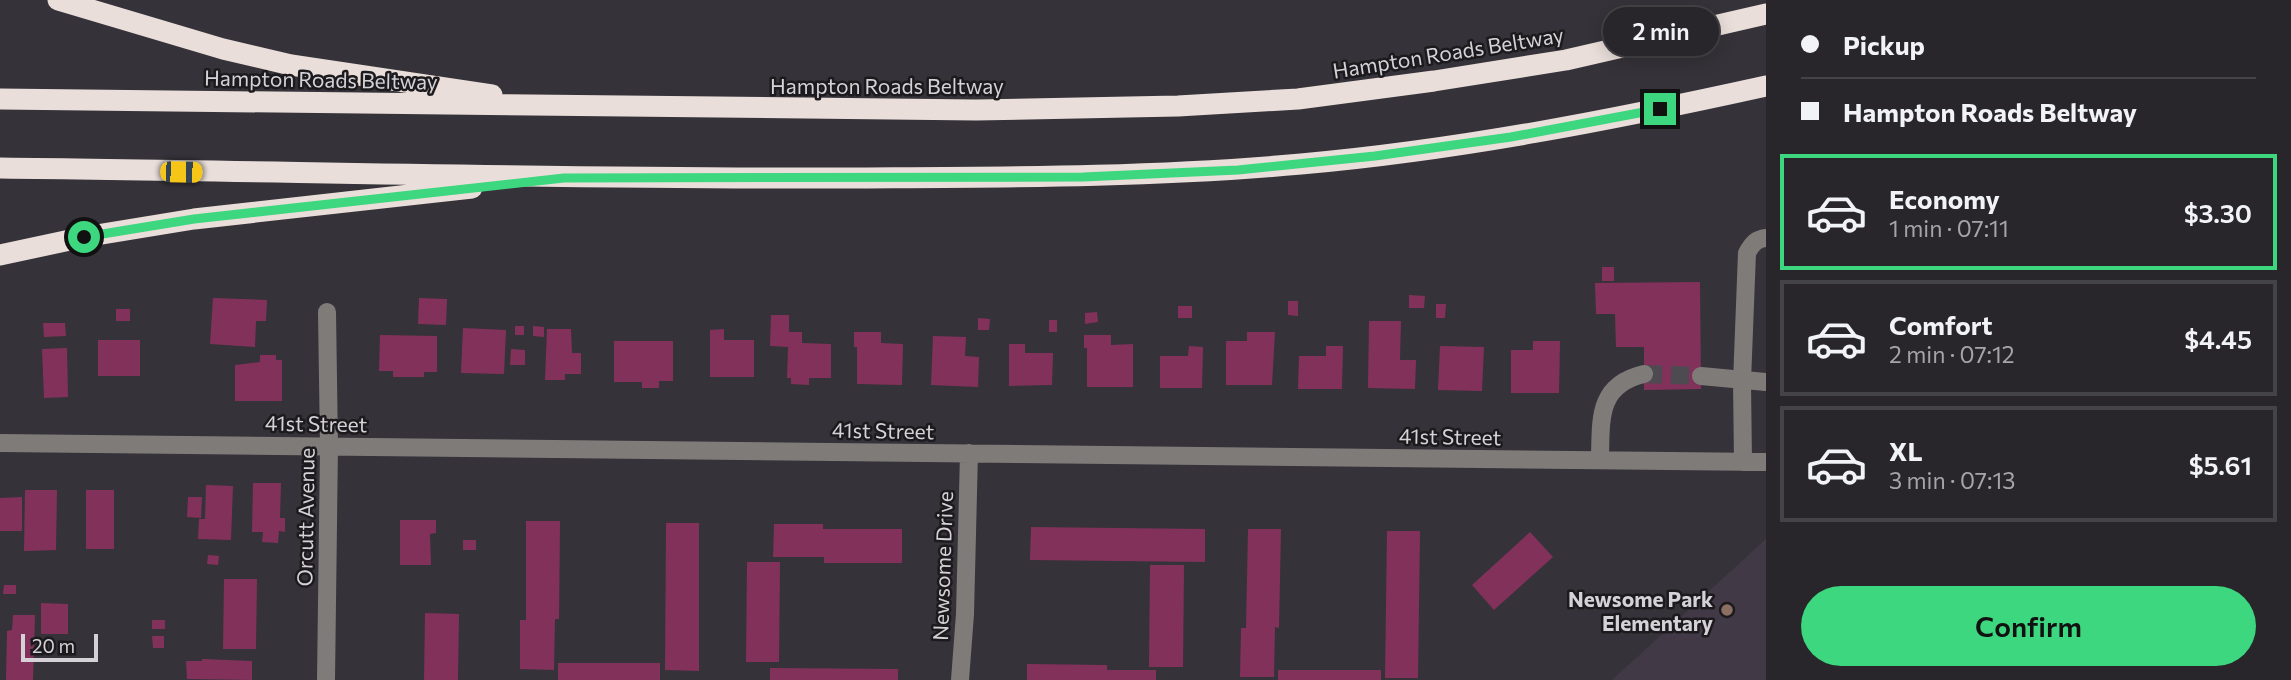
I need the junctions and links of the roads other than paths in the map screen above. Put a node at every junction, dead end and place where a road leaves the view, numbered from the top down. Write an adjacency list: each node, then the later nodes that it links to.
1 (58, 0): 5 (highway)
2 (1766, 14): 5 (highway, Hampton Roads Beltway)
3 (1766, 86): 7 (highway)
4 (0, 99): 5 (highway, Hampton Roads Beltway)
5 (573, 107)
6 (0, 168): 7 (highway)
7 (564, 178): 9 (highway)
8 (1766, 238): 13 (street)
9 (0, 255)
10 (327, 313): 16 (street, Orcutt Avenue)
11 (1644, 374): 18 (street)
12 (1701, 376): 13 (street)
13 (1742, 382): 14 (street); 19 (street)
14 (1766, 382)
15 (0, 443): 16 (street, 41st Street)
16 (329, 446): 17 (street, 41st Street); 21 (street, Orcutt Avenue)
17 (969, 453): 18 (street, 41st Street); 22 (street, Newsome Drive)
18 (1600, 460): 19 (street, 41st Street)
19 (1743, 462): 20 (street, 41st Street)
20 (1766, 462)
21 (326, 680)
22 (960, 680)

